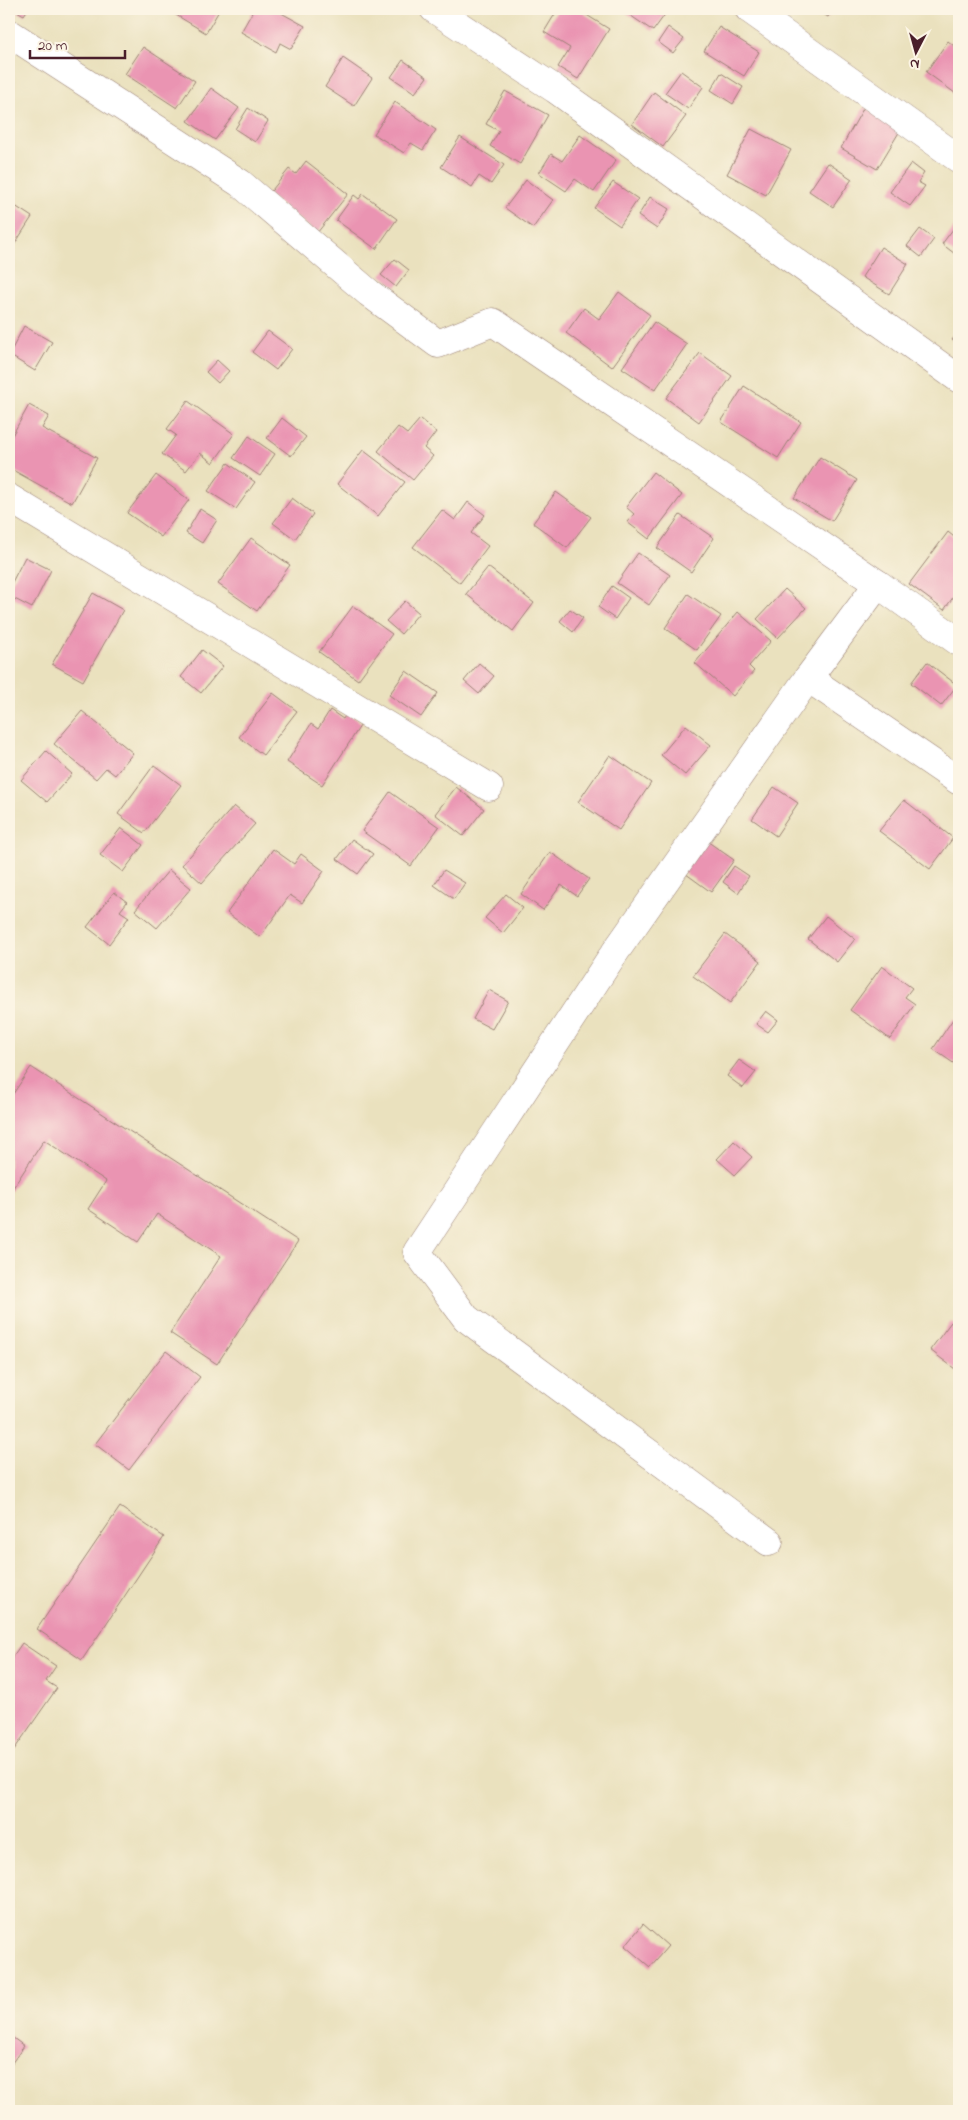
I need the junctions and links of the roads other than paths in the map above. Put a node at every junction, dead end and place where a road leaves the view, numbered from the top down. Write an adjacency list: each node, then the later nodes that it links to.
1 (434, 9): 5 (street)
2 (749, 9): 4 (street)
3 (9, 33): 7 (street)
4 (959, 159)
5 (959, 379)
6 (9, 498): 11 (street)
7 (878, 584): 8 (street); 9 (street)
8 (959, 642)
9 (808, 678): 10 (street); 12 (street)
10 (959, 781)
11 (489, 787)
12 (769, 1542)

